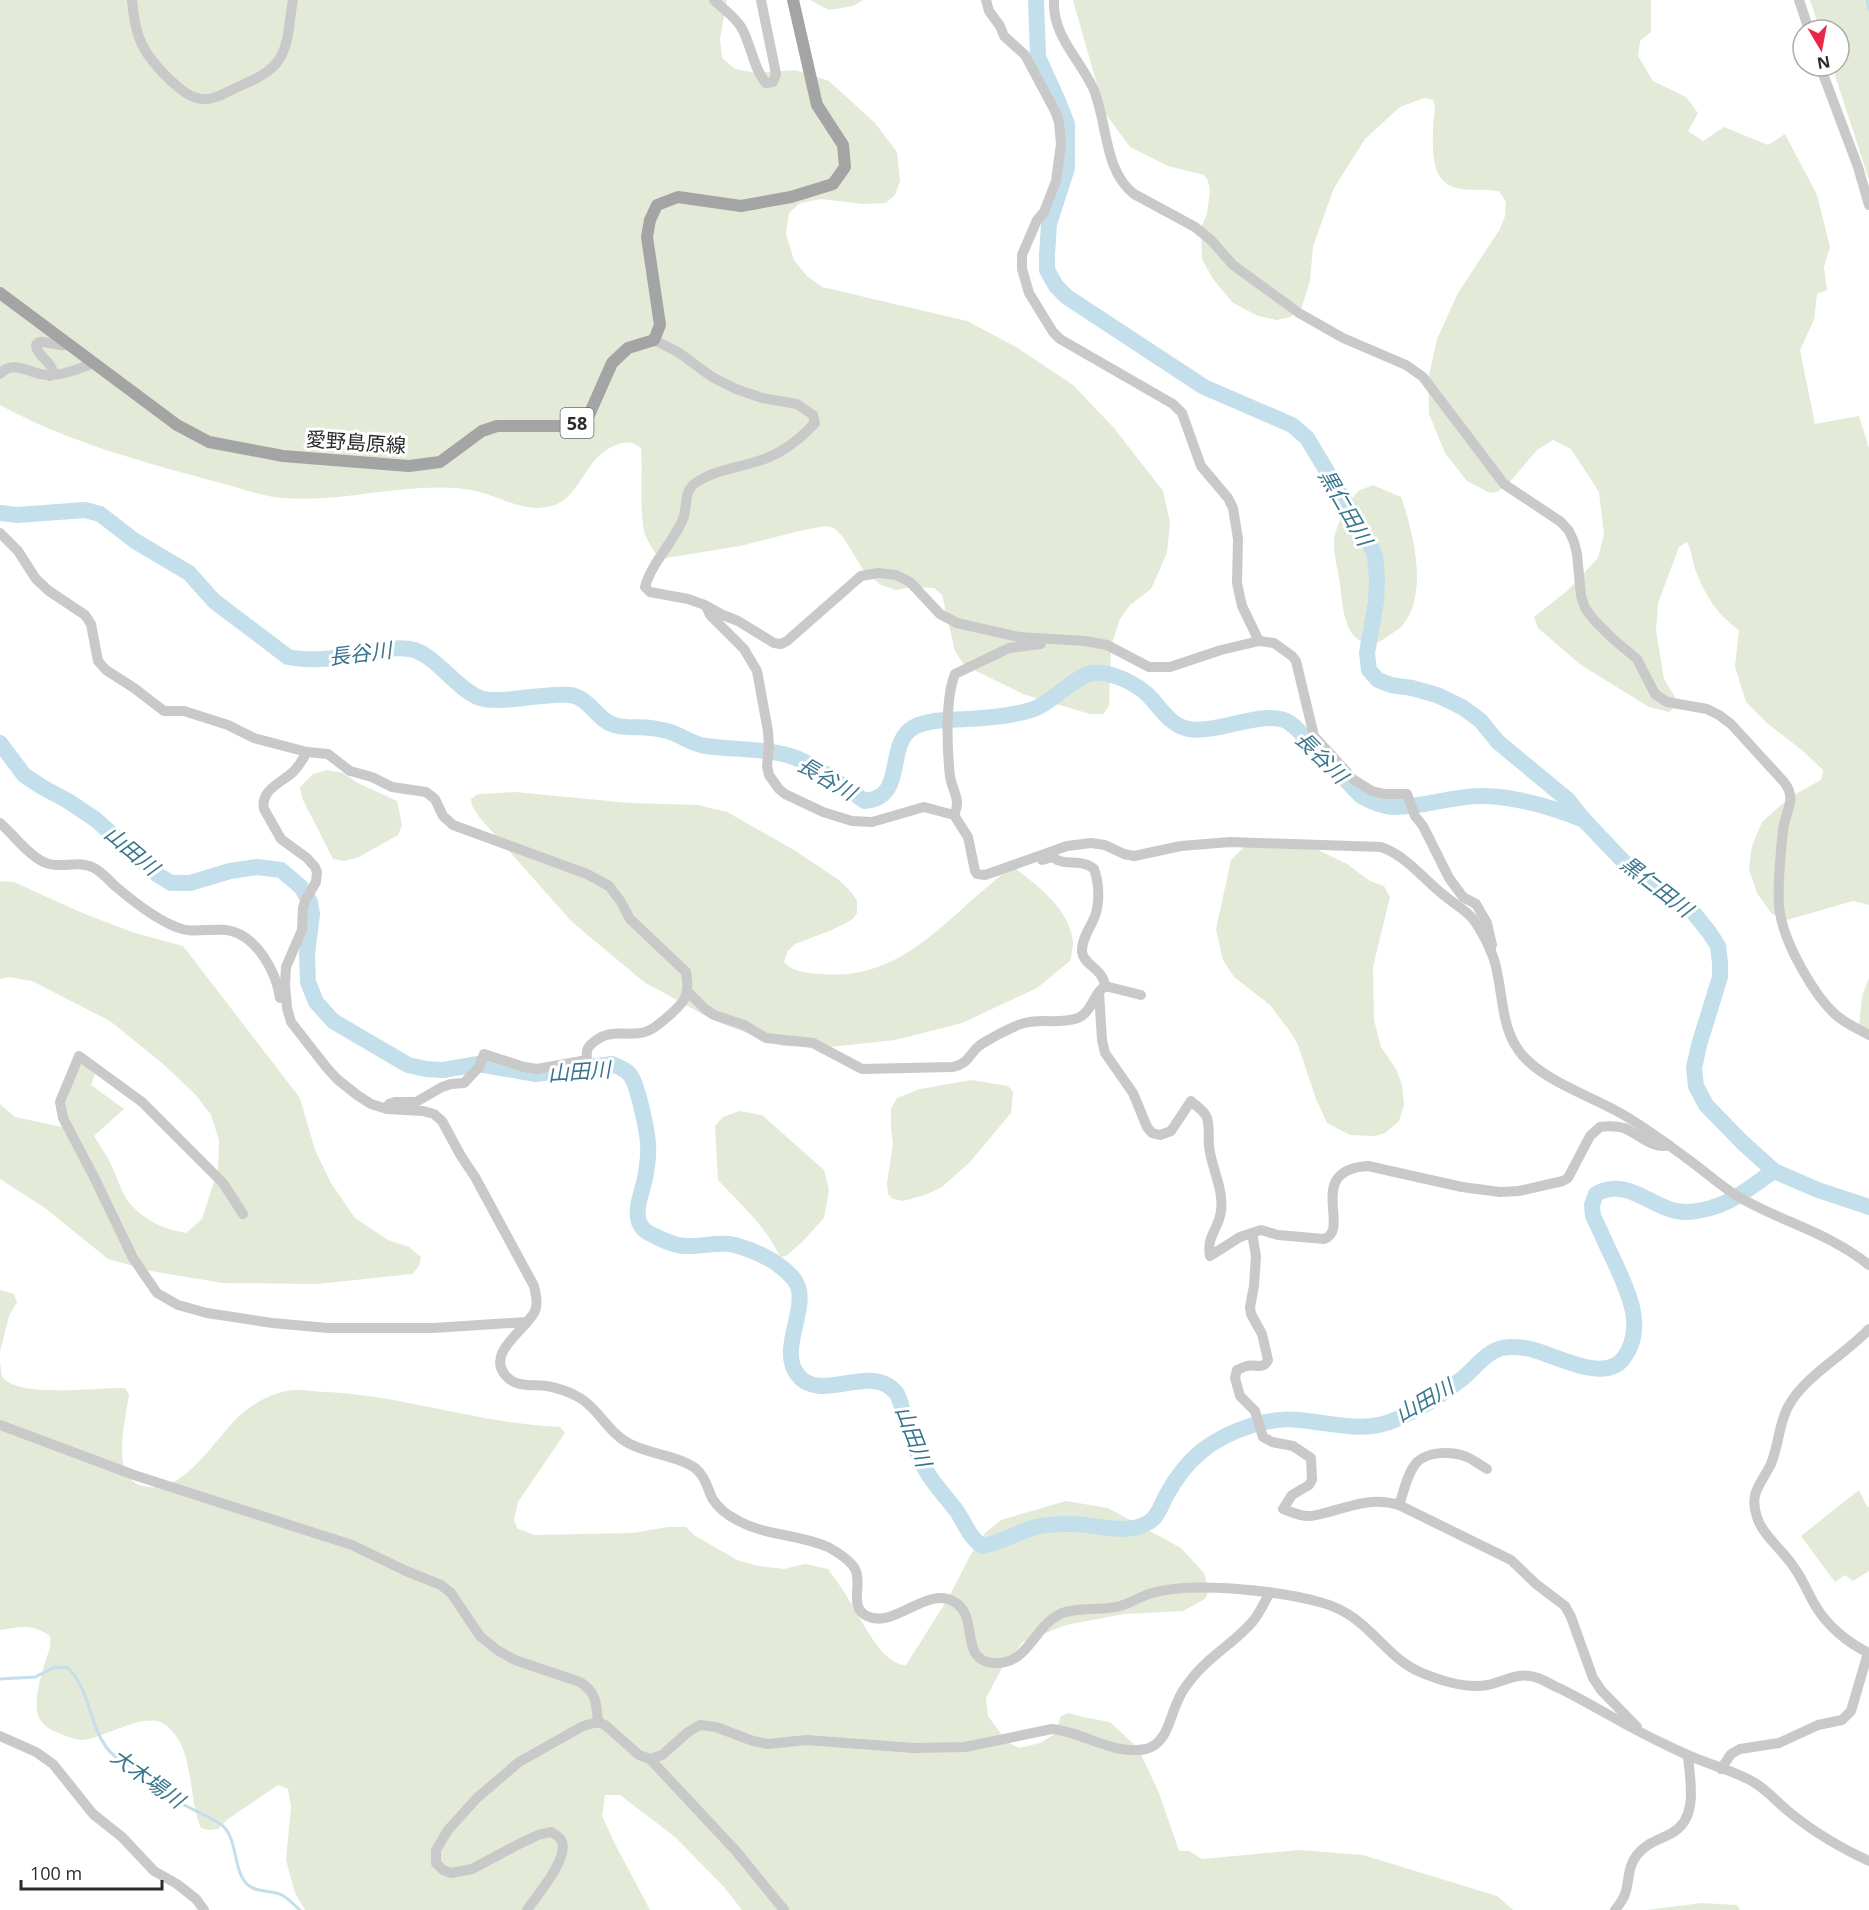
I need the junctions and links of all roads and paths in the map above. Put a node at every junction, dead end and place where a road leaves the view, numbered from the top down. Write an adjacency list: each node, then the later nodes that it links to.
1 (132, 0): 2 (street)
2 (293, 0)
3 (714, 0): 4 (street)
4 (761, 0)
5 (793, 0): 13 (main road)
6 (986, 0): 21 (street)
7 (1054, 0): 33 (street)
8 (1799, 0): 9 (street)
9 (1805, 18)
10 (1825, 78): 11 (street)
11 (1869, 205)
12 (0, 293): 14 (main road, 愛野島原線 / 58)
13 (654, 340): 15 (main road, 愛野島原線 / 58); 19 (street)
14 (70, 345): 15 (main road, 愛野島原線 / 58); 17 (street)
15 (94, 363): 17 (street)
16 (0, 374): 17 (street)
17 (50, 376)
18 (0, 533): 22 (street)
19 (705, 605): 20 (street); 23 (street)
20 (1056, 639): 21 (street); 23 (street)
21 (1259, 640): 28 (street)
22 (307, 752): 30 (street); 32 (street)
23 (954, 815): 27 (street)
24 (0, 823): 32 (street)
25 (1091, 843): 26 (street); 27 (street); 28 (street)
26 (1053, 857): 27 (street); 29 (street)
27 (993, 872)
28 (1490, 950): 35 (street)
29 (1102, 989): 30 (street); 31 (street); 37 (street)
30 (687, 992): 34 (street)
31 (1141, 995)
32 (287, 1008): 34 (street)
33 (1869, 1035)
34 (387, 1109): 39 (street)
35 (1669, 1145): 37 (street); 38 (street)
36 (243, 1214): 39 (street)
37 (1252, 1233): 43 (street)
38 (1869, 1265)
39 (527, 1322): 44 (street)
40 (1869, 1329): 45 (street)
41 (0, 1425): 46 (street)
42 (1487, 1469): 43 (street)
43 (1399, 1505): 47 (street)
44 (1270, 1593): 47 (street); 50 (street)
45 (1868, 1653): 51 (street)
46 (598, 1722): 50 (street); 54 (street)
47 (1639, 1732): 49 (street)
48 (0, 1736): 53 (street)
49 (1688, 1756): 51 (street); 56 (street)
50 (650, 1759): 55 (street)
51 (1721, 1768): 52 (street)
52 (1869, 1861)
53 (204, 1910)
54 (527, 1910)
55 (784, 1910)
56 (1615, 1910)

